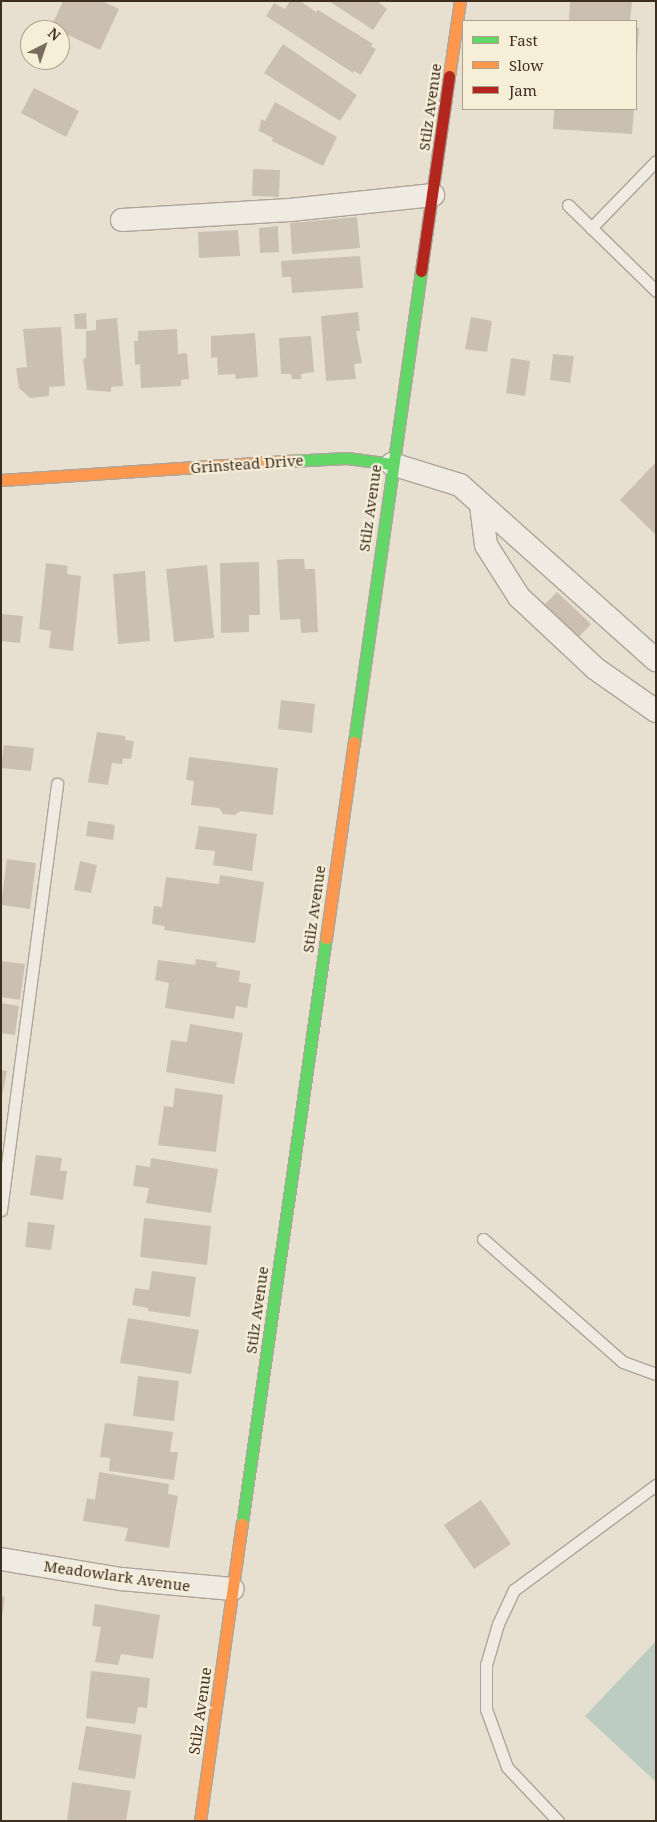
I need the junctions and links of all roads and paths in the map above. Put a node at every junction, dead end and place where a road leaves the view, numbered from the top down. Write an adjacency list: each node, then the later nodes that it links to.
1 (460, 1): 3 (street, Stilz Avenue)
2 (656, 161): 6 (lane)
3 (433, 195): 5 (street); 8 (street, Stilz Avenue)
4 (568, 205): 6 (lane)
5 (122, 220)
6 (591, 228): 7 (lane)
7 (656, 291)
8 (392, 464): 9 (street, Grinstead Drive); 10 (street, Grinstead Drive); 19 (street, Stilz Avenue)
9 (1, 480)
10 (481, 505): 11 (street, Grinstead Drive); 12 (street)
11 (656, 660)
12 (656, 711)
13 (57, 784): 14 (lane)
14 (1, 1210)
15 (483, 1239): 16 (lane)
16 (656, 1374)
17 (656, 1485): 21 (lane)
18 (1, 1559): 19 (street, Meadowlark Avenue)
19 (233, 1589): 20 (street, Stilz Avenue)
20 (200, 1821)
21 (558, 1821)

